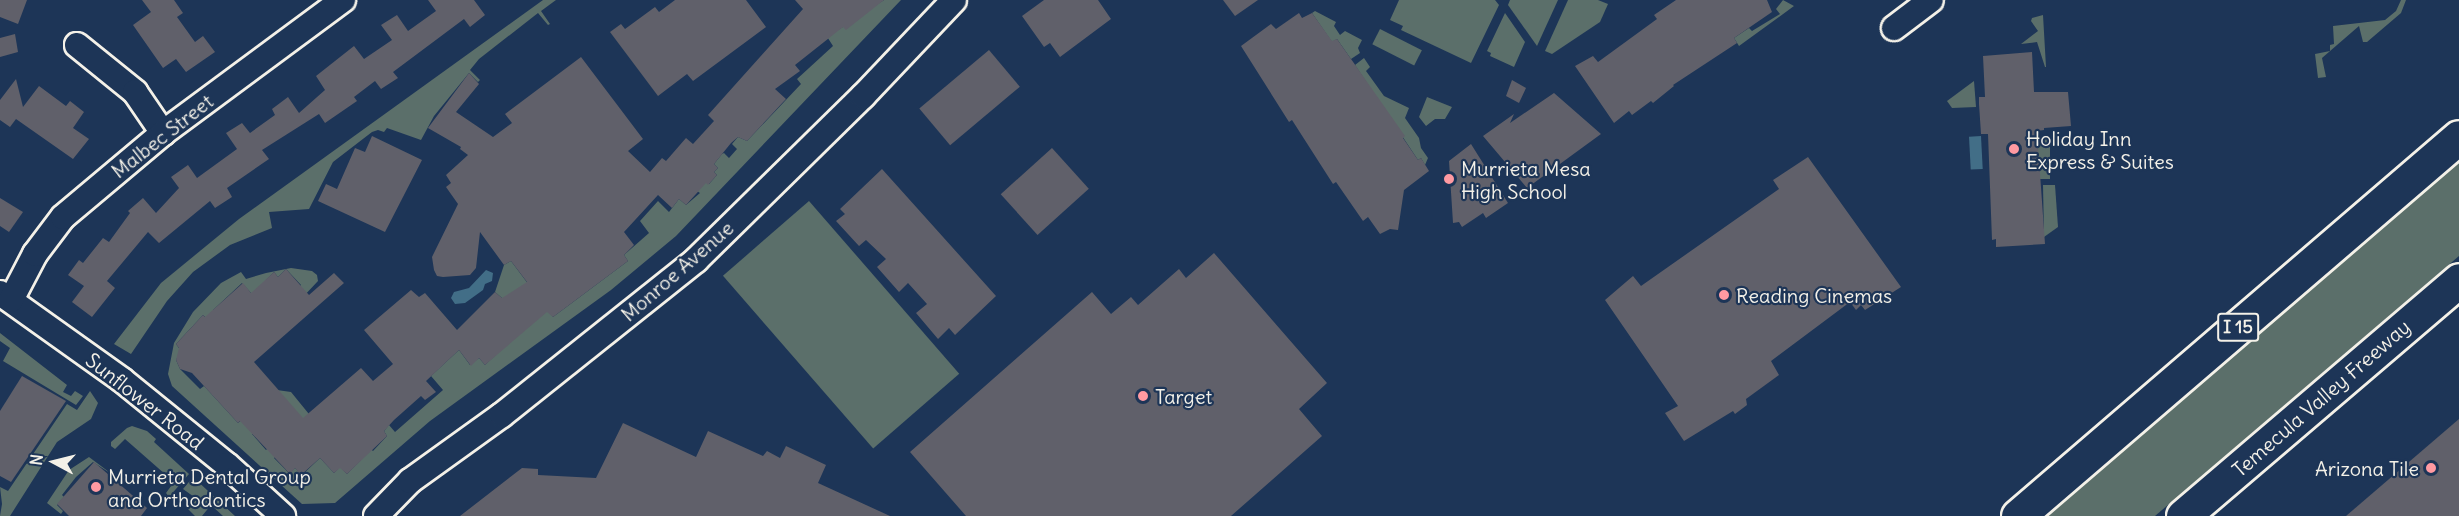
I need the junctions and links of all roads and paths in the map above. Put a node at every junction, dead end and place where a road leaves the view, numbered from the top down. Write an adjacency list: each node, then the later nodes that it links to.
1 (343, 0): 6 (street, Malbec Street)
2 (954, 0): 11 (street, Monroe Avenue)
3 (1931, 0): 4 (street)
4 (1894, 28)
5 (77, 45): 6 (street)
6 (163, 133): 9 (street, Malbec Street)
7 (2459, 137): 12 (highway, I 15)
8 (2459, 280): 13 (highway, Temecula Valley Freeway)
9 (5, 297): 10 (street, Sunflower Road)
10 (284, 516)
11 (376, 516)
12 (2018, 516)
13 (2182, 516)

